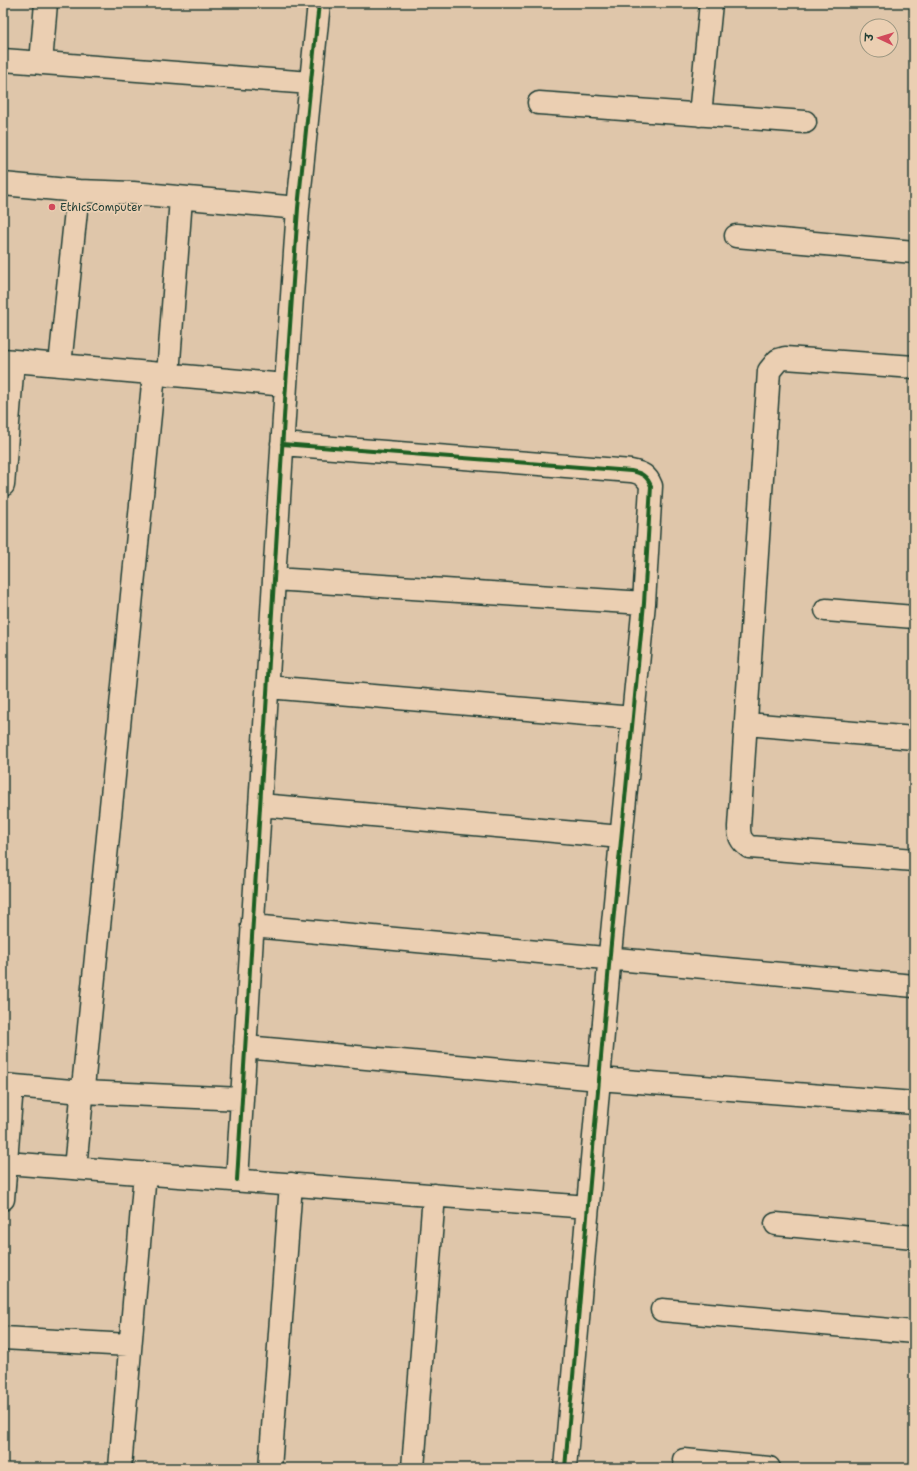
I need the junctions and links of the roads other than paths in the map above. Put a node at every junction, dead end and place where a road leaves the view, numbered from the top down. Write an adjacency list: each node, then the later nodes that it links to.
1 (46, 3): 5 (street)
2 (319, 3): 6 (street)
3 (711, 3): 8 (street)
4 (3, 60): 5 (street)
5 (41, 63): 6 (street)
6 (311, 82): 13 (street)
7 (539, 103): 8 (street)
8 (700, 115): 9 (street)
9 (805, 122)
10 (3, 184): 11 (street)
11 (78, 191): 12 (street); 17 (street)
12 (181, 198): 13 (street); 19 (street)
13 (298, 208): 20 (street)
14 (736, 236): 15 (street)
15 (914, 252)
16 (8, 361): 17 (street); 22 (street)
17 (60, 365): 19 (street)
18 (914, 367): 29 (street)
19 (161, 374): 20 (street); 40 (street)
20 (286, 385): 21 (street)
21 (282, 444): 23 (street); 24 (street)
22 (3, 485)
23 (274, 579): 24 (street); 27 (street)
24 (644, 603): 28 (street)
25 (826, 610): 26 (street)
26 (914, 617)
27 (268, 687): 28 (street); 31 (street)
28 (633, 718): 32 (street)
29 (747, 724): 30 (street); 33 (street)
30 (914, 738)
31 (260, 806): 32 (street); 34 (street)
32 (622, 837): 35 (street)
33 (914, 860)
34 (252, 926): 35 (street); 37 (street)
35 (610, 958): 36 (street); 38 (street)
36 (914, 986)
37 (245, 1047): 38 (street); 41 (street)
38 (599, 1079): 42 (street); 50 (street)
39 (7, 1085): 40 (street); 43 (street)
40 (83, 1092): 41 (street); 44 (street)
41 (242, 1099): 46 (street)
42 (914, 1103)
43 (6, 1163): 44 (street); 48 (street)
44 (74, 1168): 45 (street)
45 (145, 1173): 46 (street); 56 (street)
46 (237, 1180): 47 (street)
47 (291, 1184): 49 (street); 59 (street)
48 (3, 1193)
49 (434, 1195): 50 (street); 60 (street)
50 (588, 1207): 61 (street)
51 (776, 1224): 52 (street)
52 (914, 1238)
53 (662, 1310): 54 (street)
54 (914, 1332)
55 (3, 1338): 56 (street)
56 (129, 1345): 58 (street)
57 (684, 1460): 62 (street)
58 (120, 1468)
59 (270, 1468)
60 (413, 1468)
61 (565, 1468)
62 (769, 1468)

